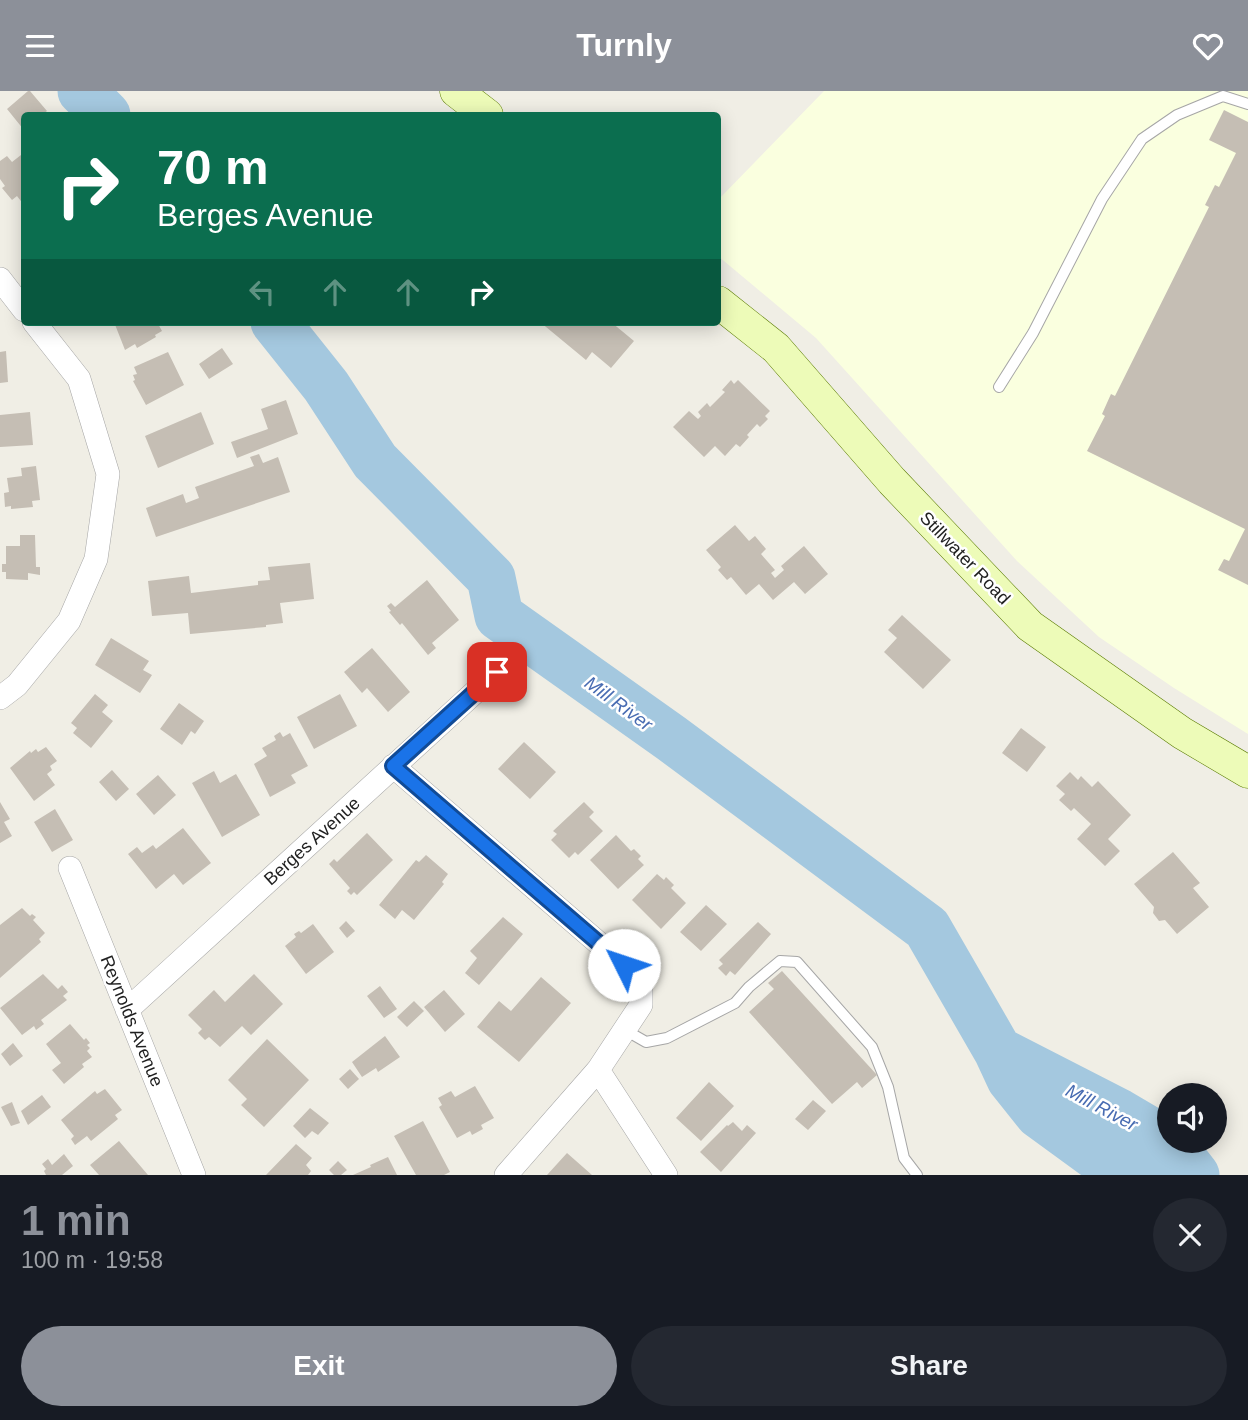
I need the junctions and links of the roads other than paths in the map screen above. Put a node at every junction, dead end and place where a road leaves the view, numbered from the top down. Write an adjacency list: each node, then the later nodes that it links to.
1 (456, 91): 3 (main road)
2 (1248, 104): 8 (lane)
3 (483, 112)
4 (0, 279): 6 (street)
5 (721, 304): 12 (main road, Stillwater Road)
6 (21, 306)
7 (37, 326): 10 (street)
8 (999, 387)
9 (497, 672): 11 (street, Berges Avenue)
10 (0, 698)
11 (393, 766): 14 (street, Berges Avenue); 15 (street)
12 (1248, 772)
13 (71, 868): 14 (street, Reynolds Avenue)
14 (127, 1010): 17 (street, Reynolds Avenue)
15 (625, 1030): 16 (street); 20 (lane)
16 (598, 1070): 18 (street); 19 (street)
17 (194, 1175)
18 (506, 1175)
19 (666, 1175)
20 (917, 1175)

